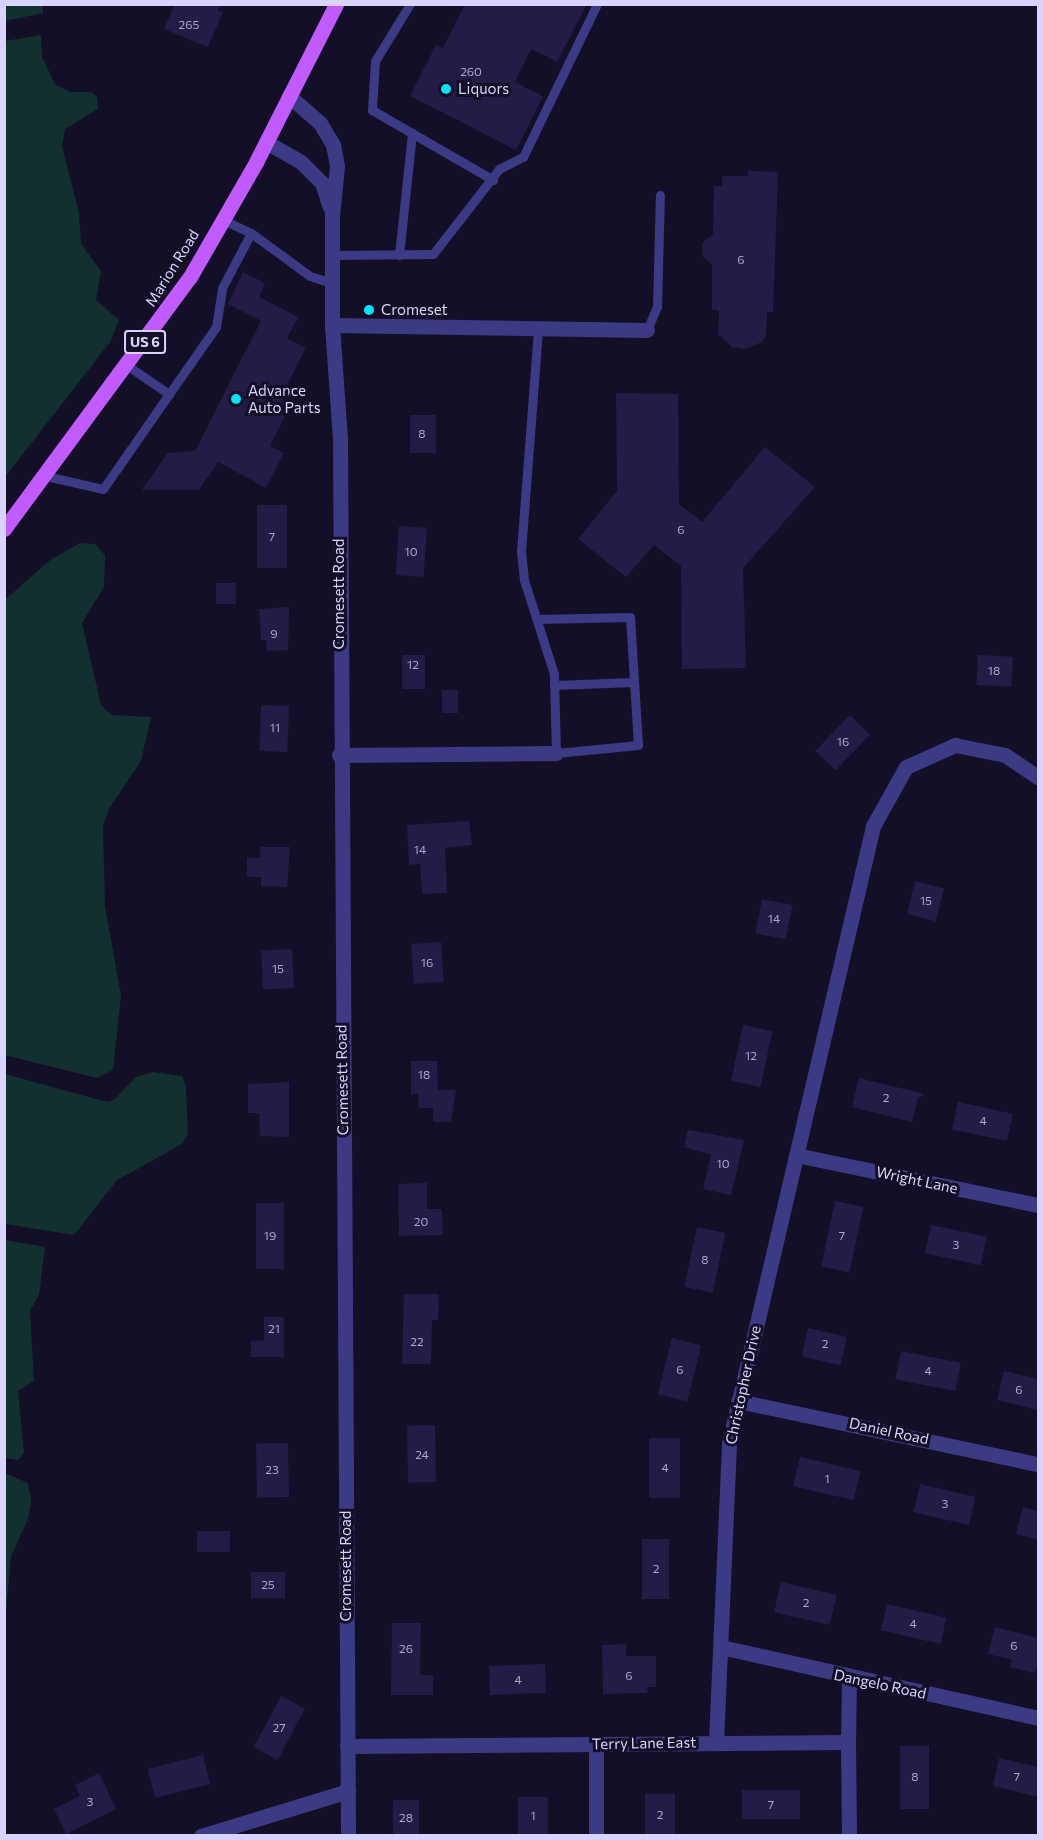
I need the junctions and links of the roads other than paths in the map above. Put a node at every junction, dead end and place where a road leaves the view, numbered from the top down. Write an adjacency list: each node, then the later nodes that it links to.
1 (336, 4): 4 (main road, Marion Road / US 6)
2 (410, 4): 5 (lane)
3 (597, 4): 7 (lane)
4 (289, 96): 6 (main road, Marion Road / US 6); 9 (street)
5 (412, 133): 7 (lane); 13 (lane)
6 (266, 142): 9 (street); 10 (main road, Marion Road / US 6)
7 (493, 180): 13 (lane)
8 (660, 195): 17 (lane)
9 (332, 216): 12 (street, Cromesett Road)
10 (223, 220): 11 (lane); 18 (main road, Marion Road / US 6)
11 (251, 232): 14 (lane); 19 (lane)
12 (331, 255): 13 (lane); 14 (street, Cromesett Road)
13 (399, 255)
14 (332, 283): 15 (street, Cromesett Road)
15 (332, 325): 16 (street); 26 (street, Cromesett Road)
16 (538, 328): 17 (street); 22 (lane)
17 (647, 330)
18 (128, 366): 19 (lane); 20 (main road, Marion Road / US 6)
19 (169, 394): 20 (lane)
20 (46, 476): 21 (main road, Marion Road / US 6)
21 (4, 529)
22 (537, 619): 23 (lane); 24 (lane)
23 (634, 682): 24 (lane); 25 (lane)
24 (554, 685): 25 (lane)
25 (556, 753): 26 (street)
26 (339, 755): 38 (street, Cromesett Road)
27 (1038, 777): 28 (street, Christopher Drive)
28 (796, 1155): 29 (street, Wright Lane); 30 (street, Christopher Drive)
29 (1038, 1205)
30 (738, 1401): 31 (street, Daniel Road); 32 (street, Christopher Drive)
31 (1038, 1464)
32 (721, 1647): 33 (street, Dangelo Road); 35 (street, Christopher Drive)
33 (849, 1678): 34 (street, Dangelo Road); 36 (street)
34 (1038, 1718)
35 (716, 1742): 36 (street, Terry Lane East); 37 (street, Terry Lane East)
36 (848, 1742): 43 (street)
37 (596, 1743): 38 (street, Terry Lane East); 42 (street)
38 (347, 1746): 39 (street, Cromesett Road)
39 (348, 1791): 40 (street); 41 (street, Cromesett Road)
40 (201, 1836)
41 (348, 1836)
42 (596, 1836)
43 (849, 1836)

